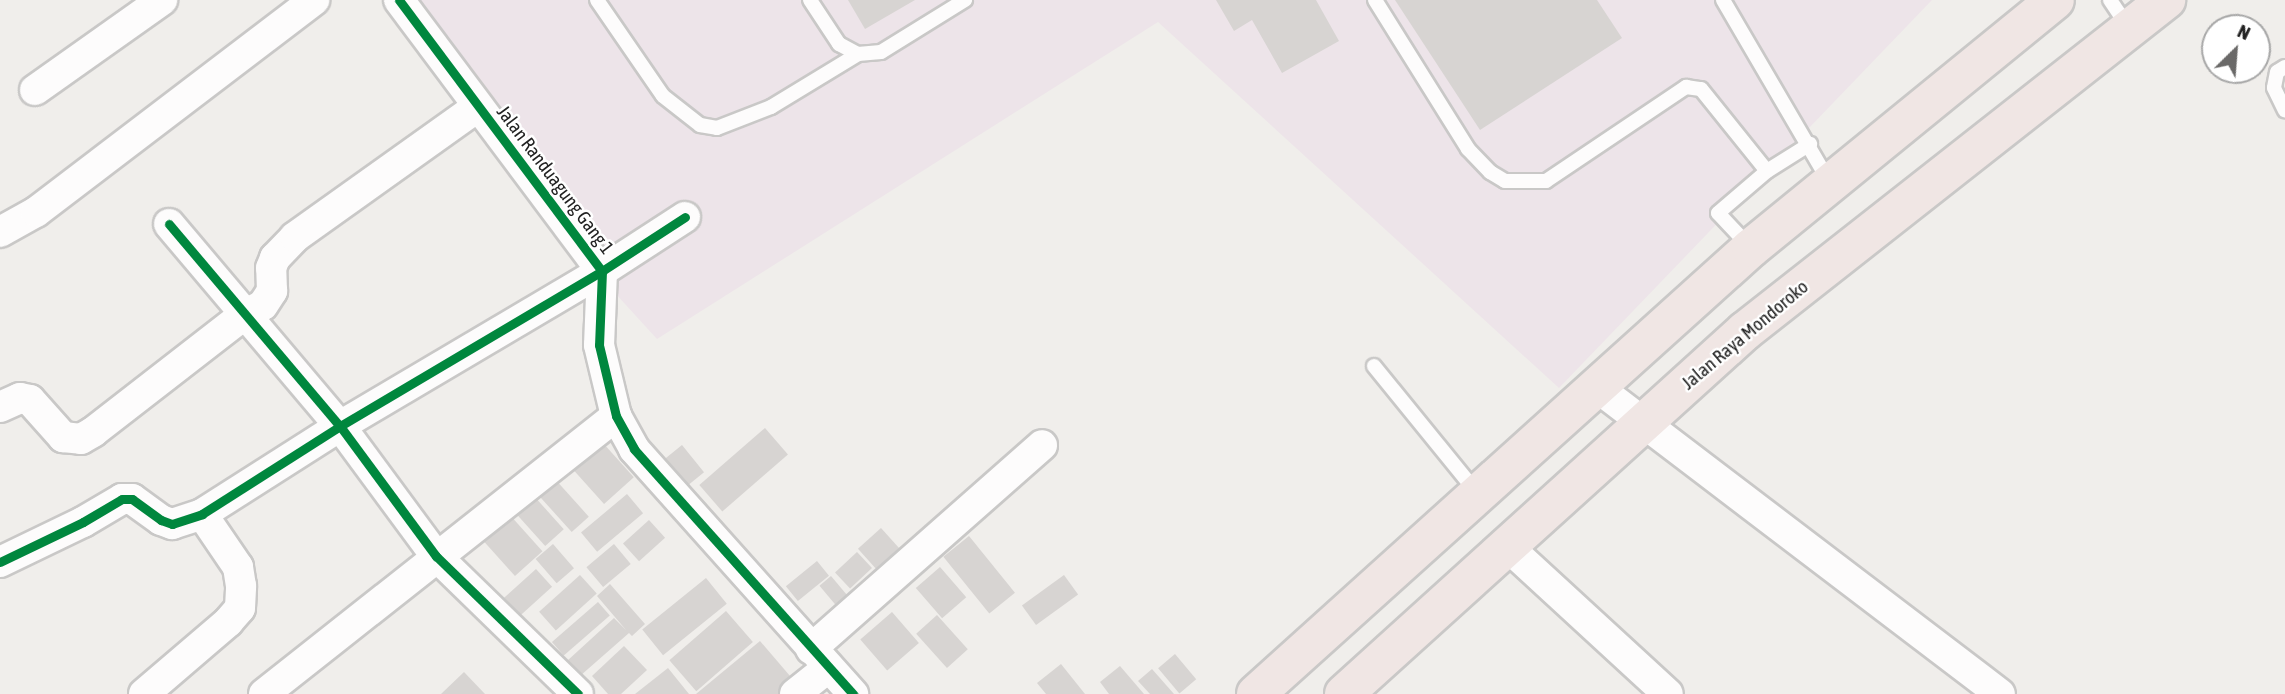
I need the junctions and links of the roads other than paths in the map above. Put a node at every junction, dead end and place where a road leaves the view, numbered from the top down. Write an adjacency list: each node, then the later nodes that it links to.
1 (162, 0): 13 (street)
2 (314, 0): 21 (street)
3 (399, 0): 14 (street, Jalan Randuagung Gang 1)
4 (597, 0): 11 (lane)
5 (810, 0): 11 (lane)
6 (965, 0): 11 (lane)
7 (1375, 0): 17 (lane)
8 (1723, 0): 16 (lane)
9 (2055, 0): 18 (highway)
10 (2142, 7): 29 (highway, Jalan Raya Mondoroko)
11 (858, 54)
12 (2285, 67): 15 (lane)
13 (35, 90)
14 (477, 107): 23 (street, Jalan Randuagung Gang 1); 24 (street)
15 (2285, 111)
16 (1810, 144): 17 (lane); 18 (lane)
17 (1767, 171): 22 (lane)
18 (1830, 183): 22 (highway)
19 (685, 217): 23 (street)
20 (169, 224): 24 (street)
21 (0, 232)
22 (1751, 248): 26 (highway)
23 (602, 271): 28 (street, Jalan Randuagung Gang 1); 30 (street)
24 (244, 315): 27 (street); 30 (street)
25 (1374, 366): 32 (lane)
26 (1598, 388): 29 (street); 32 (highway)
27 (0, 407)
28 (616, 416): 35 (street); 37 (street, Jalan Randuagung Gang 1)
29 (1642, 424): 34 (highway, Jalan Raya Mondoroko); 46 (street)
30 (340, 426): 33 (street); 35 (street)
31 (1042, 445): 37 (street)
32 (1479, 495): 43 (highway)
33 (202, 514): 36 (street); 38 (street)
34 (1508, 547): 44 (highway, Jalan Raya Mondoroko); 45 (street)
35 (436, 556): 39 (street); 40 (street)
36 (0, 562)
37 (820, 658): 41 (street); 42 (street, Jalan Randuagung Gang 1)
38 (144, 694)
39 (264, 694)
40 (578, 694)
41 (795, 694)
42 (853, 694)
43 (1256, 694)
44 (1344, 694)
45 (1668, 694)
46 (2000, 694)

